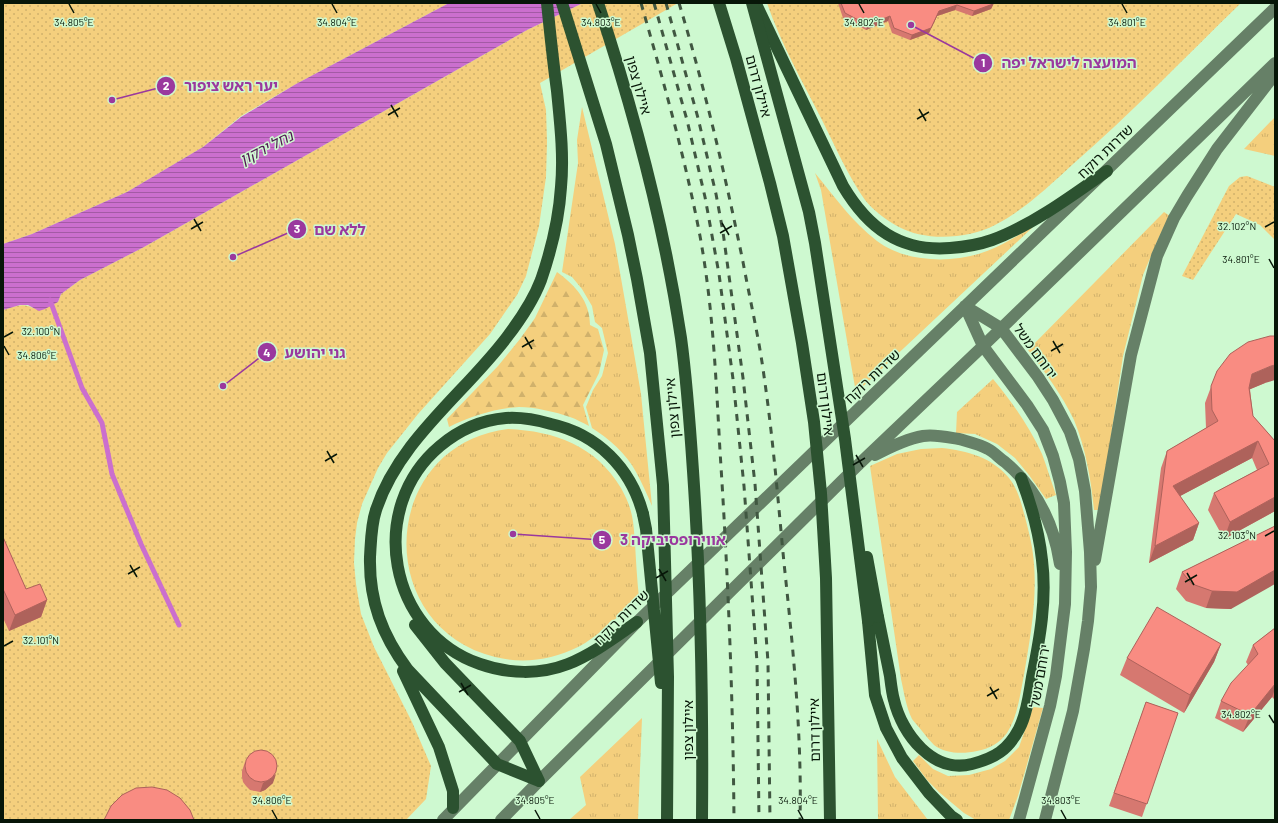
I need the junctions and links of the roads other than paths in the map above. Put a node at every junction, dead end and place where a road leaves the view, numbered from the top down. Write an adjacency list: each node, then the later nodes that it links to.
1 (547, 3): 20 (highway)
2 (562, 3): 22 (highway, bridge)
3 (598, 3): 31 (highway, איילון צפון, bridge)
4 (719, 3): 32 (highway, איילון דרום, bridge)
5 (754, 3): 9 (highway); 18 (highway, bridge)
6 (1275, 8): 9 (main road, שדרות רוקח)
7 (1275, 63): 11 (main road)
8 (1275, 74): 16 (main road)
9 (1107, 171): 10 (main road, שדרות רוקח)
10 (965, 306): 11 (main road, ירוחם משל); 12 (main road, ירוחם משל); 19 (main road, שדרות רוקח)
11 (1001, 328): 12 (main road); 16 (main road, ירוחם משל)
12 (983, 346): 13 (main road); 17 (main road, ירוחם משל)
13 (857, 466): 14 (main road); 25 (main road)
14 (1021, 478): 17 (main road); 18 (highway)
15 (395, 536): 19 (highway); 21 (highway); 22 (highway, bridge)
16 (1091, 587): 35 (main road, ירוחם משל)
17 (1065, 604): 34 (main road, ירוחם משל)
18 (873, 619): 33 (highway)
19 (637, 622): 21 (main road, שדרות רוקח)
20 (388, 640): 23 (highway); 26 (highway)
21 (520, 741): 23 (main road, שדרות רוקח); 25 (highway)
22 (667, 752): 24 (highway, bridge)
23 (497, 764): 25 (highway); 26 (main road, שדרות רוקח)
24 (667, 779): 29 (highway, bridge); 30 (highway, bridge)
25 (539, 781): 28 (main road)
26 (453, 808): 27 (main road, שדרות רוקח)
27 (443, 820)
28 (501, 820)
29 (663, 820)
30 (667, 820)
31 (702, 820)
32 (830, 820)
33 (956, 820)
34 (1019, 820)
35 (1045, 820)

